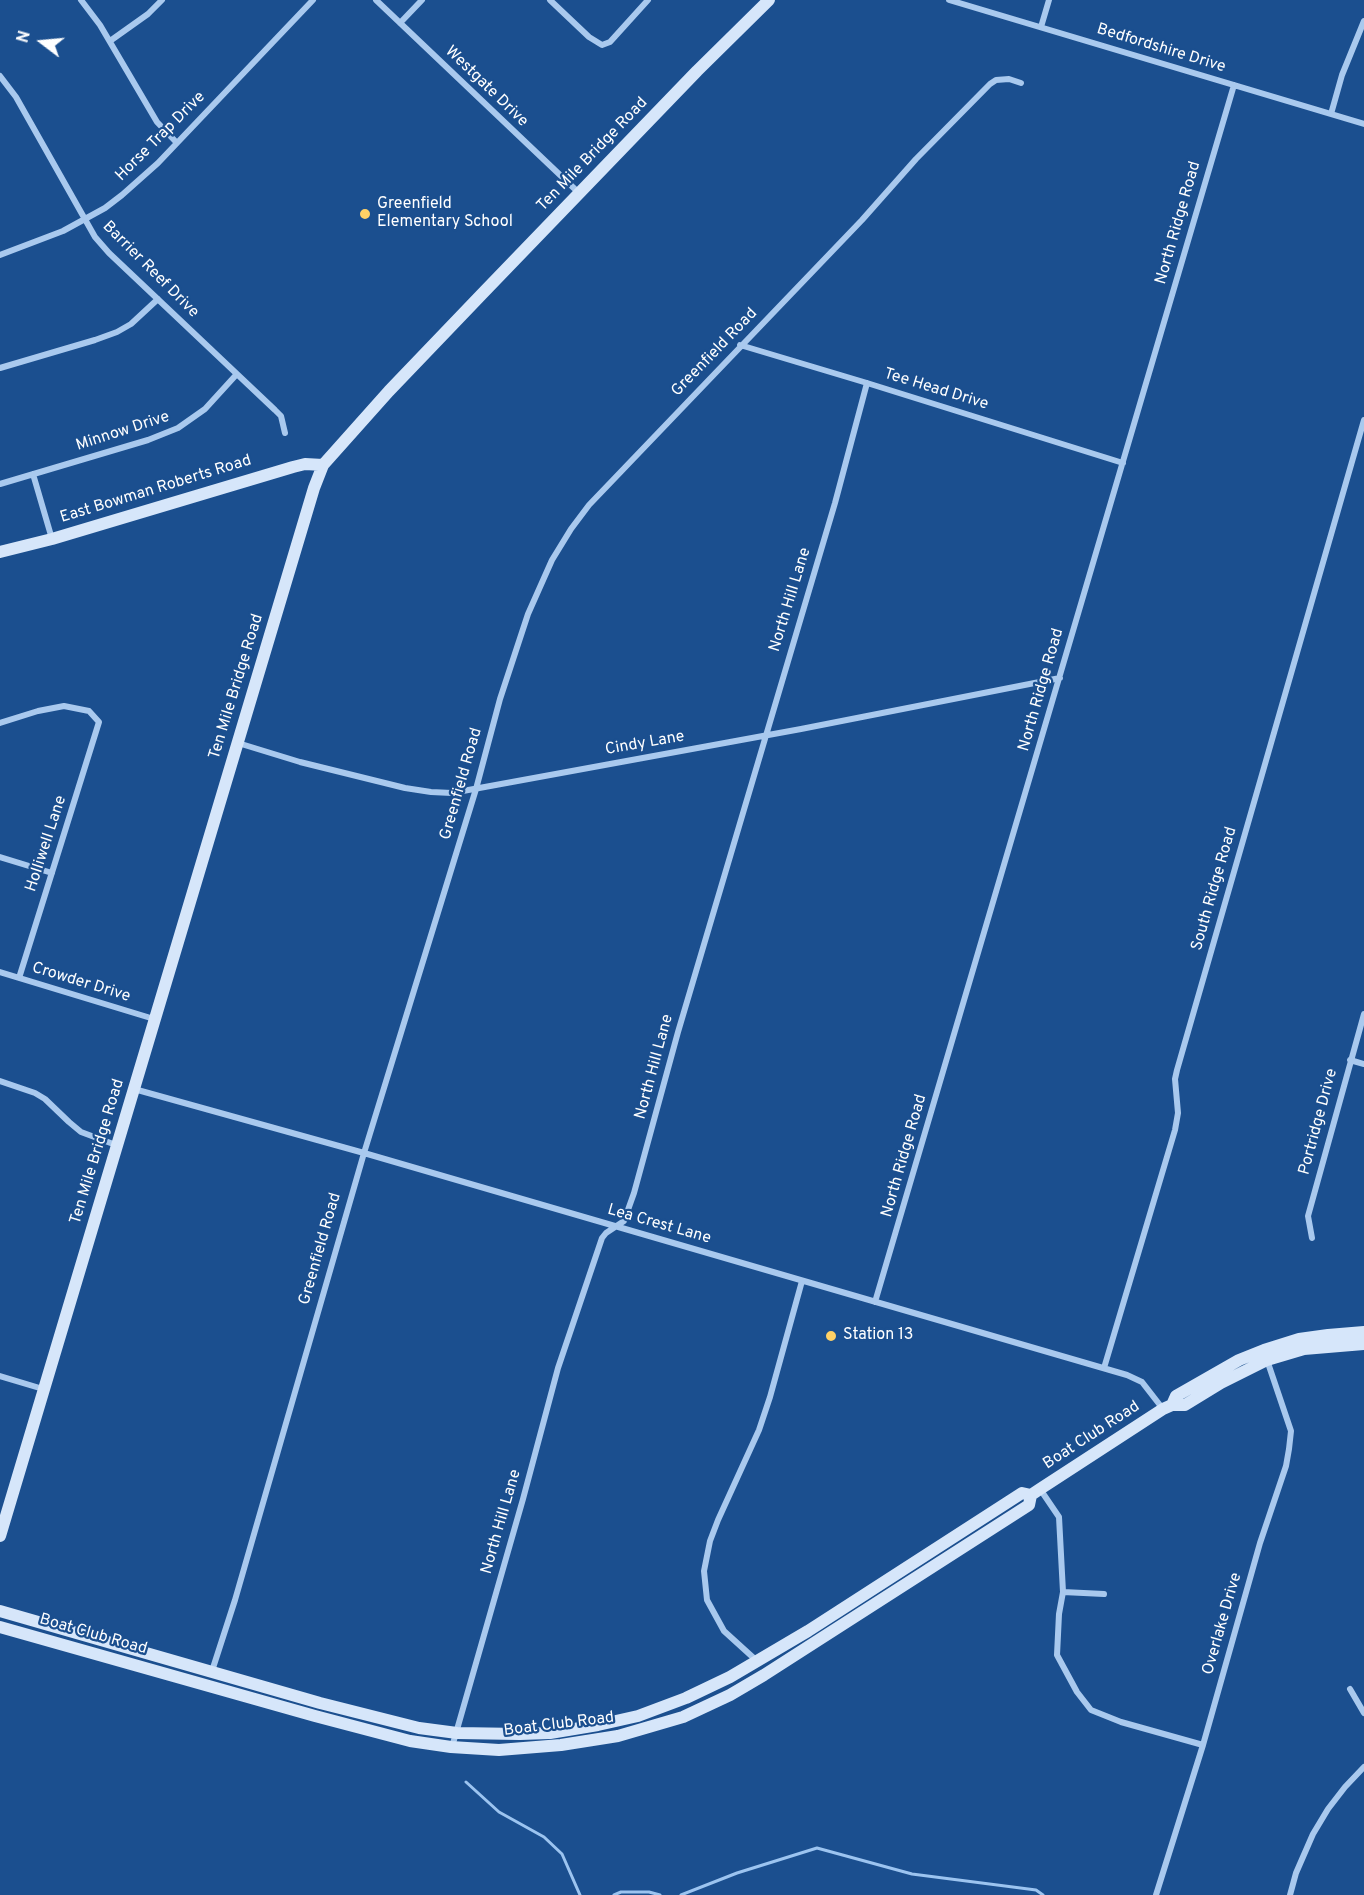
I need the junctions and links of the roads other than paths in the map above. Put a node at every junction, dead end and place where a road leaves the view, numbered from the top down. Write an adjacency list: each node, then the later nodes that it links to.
1 (81, 0): 14 (street)
2 (162, 0): 14 (street)
3 (313, 0): 20 (street, Horse Trap Drive)
4 (376, 0): 12 (street, Westgate Drive)
5 (422, 0): 12 (street)
6 (550, 0): 7 (street)
7 (648, 0)
8 (769, 0): 21 (main road, Ten Mile Bridge Road)
9 (949, 0): 13 (street, Bedfordshire Drive)
10 (1049, 0): 13 (street)
11 (1364, 21): 18 (street)
12 (400, 23): 21 (street, Westgate Drive)
13 (1041, 27): 17 (street, Bedfordshire Drive)
14 (110, 41): 20 (street)
15 (0, 76): 22 (street, Barrier Reef Drive)
16 (1022, 83): 25 (street, Greenfield Road)
17 (1234, 84): 18 (street, Bedfordshire Drive); 31 (street, North Ridge Road)
18 (1331, 114): 19 (street, Bedfordshire Drive)
19 (1364, 124)
20 (177, 143): 22 (street, Horse Trap Drive)
21 (579, 194): 32 (main road, Ten Mile Bridge Road)
22 (84, 221): 23 (street, Horse Trap Drive); 24 (street, Barrier Reef Drive)
23 (0, 255)
24 (158, 299): 26 (street); 27 (street, Barrier Reef Drive)
25 (740, 345): 28 (street, Tee Head Drive); 41 (street, Greenfield Road)
26 (0, 369)
27 (236, 375): 30 (street, Barrier Reef Drive); 33 (street, Minnow Drive)
28 (867, 382): 31 (street, Tee Head Drive); 39 (street, North Hill Lane)
29 (1364, 420): 61 (street, South Ridge Road)
30 (285, 433)
31 (1123, 463): 37 (street, North Ridge Road)
32 (323, 465): 35 (main road, East Bowman Roberts Road); 40 (main road, Ten Mile Bridge Road)
33 (33, 474): 34 (street, Minnow Drive); 35 (street)
34 (0, 484)
35 (52, 538): 36 (main road, East Bowman Roberts Road)
36 (0, 552)
37 (1060, 678): 39 (street, Cindy Lane); 57 (street, North Ridge Road)
38 (0, 723): 43 (street, Holliwell Lane)
39 (765, 736): 41 (street, Cindy Lane); 54 (street, North Hill Lane)
40 (238, 743): 41 (street, Cindy Lane); 47 (main road, Ten Mile Bridge Road)
41 (476, 789): 53 (street, Greenfield Road)
42 (0, 857): 43 (street)
43 (52, 873): 45 (street, Holliwell Lane)
44 (0, 972): 45 (street, Crowder Drive)
45 (19, 978): 47 (street, Crowder Drive)
46 (1364, 1014): 48 (street, Portridge Drive)
47 (155, 1020): 51 (main road, Ten Mile Bridge Road)
48 (1350, 1060): 49 (street); 55 (street, Portridge Drive)
49 (1364, 1064)
50 (0, 1081): 52 (street)
51 (134, 1089): 52 (main road, Ten Mile Bridge Road); 53 (street, Lea Crest Lane)
52 (117, 1146): 63 (main road, Ten Mile Bridge Road)
53 (364, 1153): 54 (street, Lea Crest Lane); 72 (street, Greenfield Road)
54 (615, 1227): 56 (street, Lea Crest Lane); 75 (street, North Hill Lane)
55 (1312, 1238)
56 (802, 1281): 57 (street, Lea Crest Lane); 71 (street)
57 (875, 1302): 61 (street, Lea Crest Lane)
58 (1364, 1332): 64 (main road, Boat Club Road)
59 (1364, 1344): 60 (main road, Boat Club Road)
60 (1267, 1360): 64 (main road, Boat Club Road); 76 (street, Overlake Drive)
61 (1104, 1368): 64 (street, Lea Crest Lane)
62 (0, 1376): 63 (street)
63 (44, 1389): 66 (main road, Ten Mile Bridge Road)
64 (1168, 1407): 65 (main road, Boat Club Road)
65 (1035, 1492): 67 (street); 71 (main road, Boat Club Road); 77 (main road, Boat Club Road)
66 (0, 1536)
67 (1063, 1592): 68 (street); 76 (street)
68 (1104, 1594)
69 (0, 1611): 72 (main road, Boat Club Road)
70 (0, 1627): 77 (main road, Boat Club Road)
71 (758, 1662): 75 (main road, Boat Club Road)
72 (212, 1671): 75 (main road, Boat Club Road)
73 (1350, 1689): 74 (street)
74 (1364, 1713)
75 (457, 1733): 77 (street, North Hill Lane)
76 (1203, 1745): 79 (street, Overlake Drive)
77 (452, 1747)
78 (1364, 1767): 80 (street)
79 (1156, 1895)
80 (1290, 1895)

